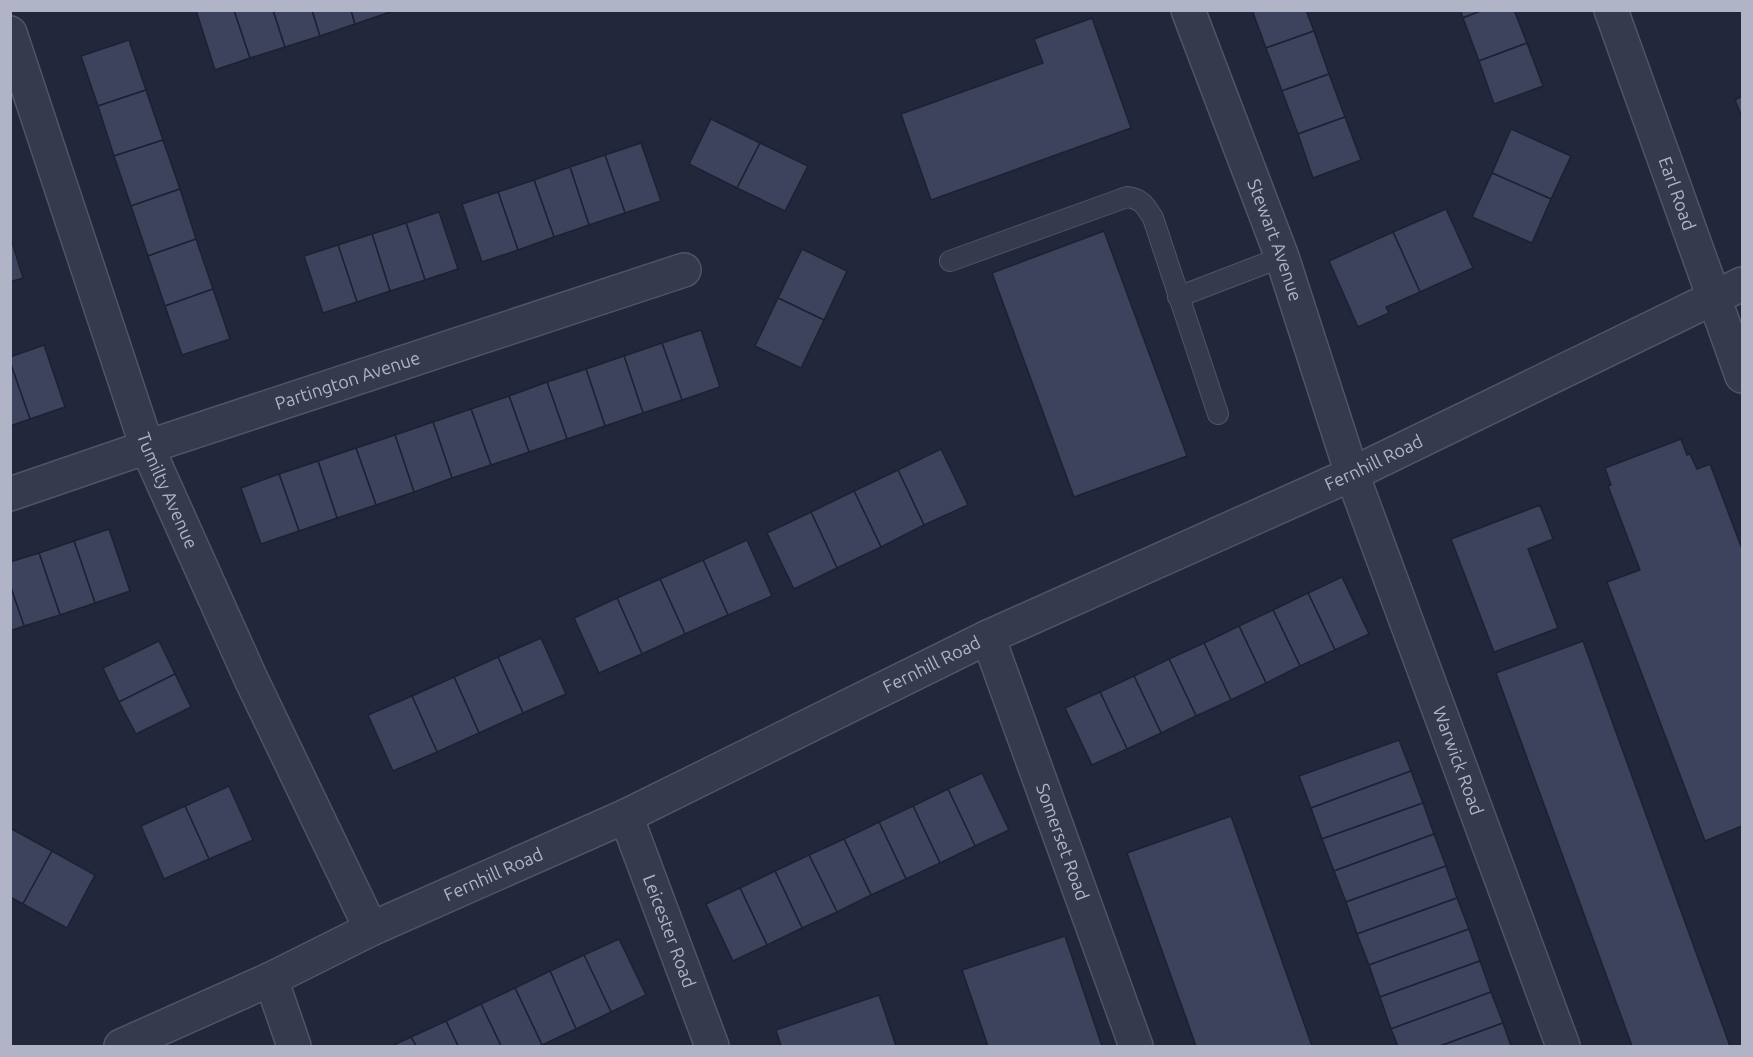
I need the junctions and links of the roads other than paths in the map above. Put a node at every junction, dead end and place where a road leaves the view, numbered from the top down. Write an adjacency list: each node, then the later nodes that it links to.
1 (1188, 10): 4 (street, Stewart Avenue)
2 (1611, 10): 9 (street, Earl Road)
3 (10, 33): 12 (street, Tumilty Avenue)
4 (1282, 257): 8 (lane); 13 (street, Stewart Avenue)
5 (950, 261): 8 (lane)
6 (684, 270): 12 (street, Partington Avenue)
7 (1743, 284): 9 (street, Fernhill Road)
8 (1178, 297): 11 (lane)
9 (1713, 298): 10 (street, Earl Road); 13 (street, Fernhill Road)
10 (1743, 376)
11 (1218, 414)
12 (147, 447): 14 (street, Partington Avenue); 17 (street, Tumilty Avenue)
13 (1352, 474): 15 (street, Fernhill Road); 23 (street, Warwick Road)
14 (10, 494)
15 (988, 637): 16 (street, Fernhill Road); 22 (street, Somerset Road)
16 (626, 816): 17 (street, Fernhill Road); 21 (street, Leicester Road)
17 (371, 929): 18 (street, Fernhill Road)
18 (271, 979): 19 (street, Fernhill Road); 20 (street)
19 (121, 1047)
20 (294, 1047)
21 (712, 1047)
22 (1136, 1047)
23 (1563, 1047)

